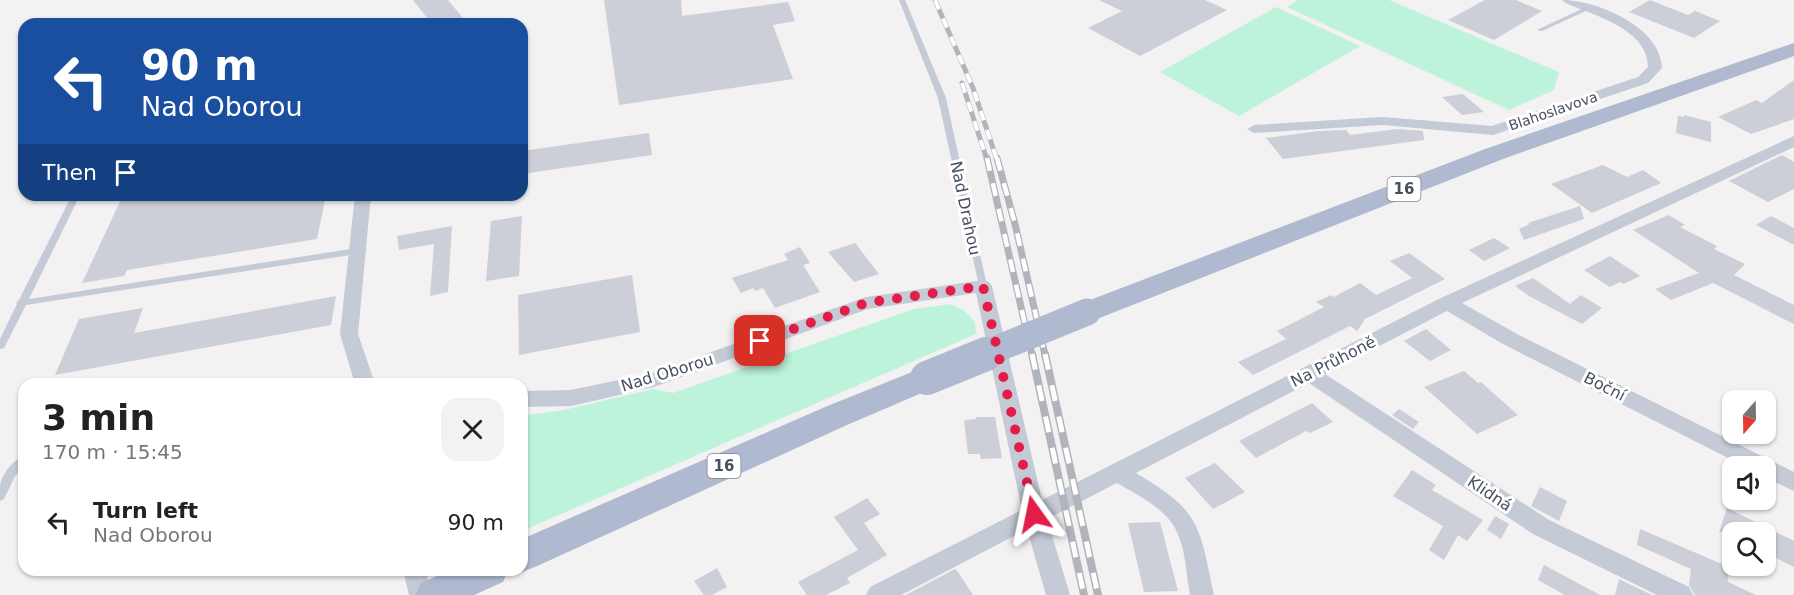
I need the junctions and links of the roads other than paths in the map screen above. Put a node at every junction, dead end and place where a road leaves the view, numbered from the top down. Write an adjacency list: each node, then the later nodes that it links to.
1 (902, 0): 11 (lane, Nad Drahou)
2 (1568, 0): 3 (street, Blahoslavova)
3 (1588, 8): 4 (lane); 6 (street, Blahoslavova)
4 (1540, 30)
5 (1794, 49): 25 (main road, 16, bridge)
6 (1254, 129)
7 (1794, 141): 13 (street, Na Průhoně)
8 (73, 201): 12 (lane)
9 (362, 201): 10 (street)
10 (357, 251): 12 (lane); 16 (street)
11 (983, 286): 17 (street, Nad Oborou); 24 (street, Nad Drahou)
12 (21, 303): 14 (lane)
13 (1447, 303): 15 (street, Na Průhoně); 18 (street, Boční)
14 (1, 346)
15 (1309, 373): 20 (street, Na Průhoně); 33 (street, Klidná)
16 (363, 378)
17 (528, 399)
18 (1742, 456)
19 (18, 466): 23 (lane)
20 (1118, 473): 24 (street, Na Průhoně); 32 (street)
21 (1776, 473): 22 (street, Boční)
22 (1794, 482)
23 (0, 496)
24 (1034, 514): 30 (street, Na Průhoně); 31 (street, Nad Drahou)
25 (528, 553)
26 (416, 576): 28 (street)
27 (477, 576): 29 (main road)
28 (421, 595)
29 (434, 595)
30 (878, 595)
31 (1058, 595)
32 (1202, 595)
33 (1681, 595)

